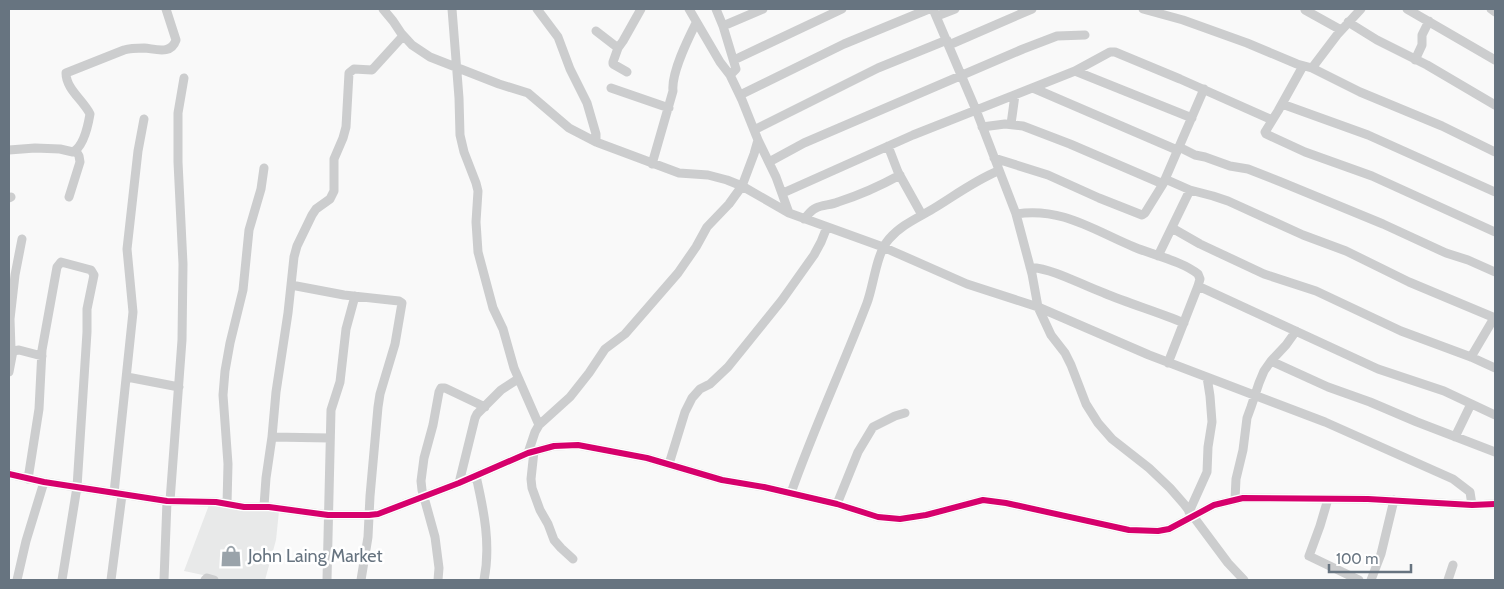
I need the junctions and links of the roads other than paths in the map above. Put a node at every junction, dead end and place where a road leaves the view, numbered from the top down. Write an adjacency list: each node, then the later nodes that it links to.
1 (166, 9): 60 (street)
2 (383, 9): 27 (street)
3 (452, 9): 34 (street)
4 (536, 9): 56 (street)
5 (641, 9): 29 (street)
6 (689, 9): 22 (street)
7 (716, 9): 23 (street)
8 (763, 9): 23 (street)
9 (842, 9): 30 (street)
10 (929, 9): 43 (street)
11 (954, 9): 18 (street)
12 (1032, 9): 28 (street)
13 (1143, 9): 33 (street)
14 (1361, 9): 21 (street)
15 (1407, 9): 20 (street)
16 (1491, 9): 19 (street)
17 (1305, 10): 24 (street)
18 (935, 12): 28 (street)
19 (1495, 12)
20 (1428, 21): 31 (street); 32 (street)
21 (1348, 22): 24 (street); 31 (street)
22 (696, 23): 37 (street); 47 (street)
23 (723, 26): 30 (street)
24 (1341, 30): 33 (street)
25 (596, 31): 29 (street)
26 (1084, 35): 38 (street)
27 (403, 36): 34 (street); 86 (street)
28 (948, 42): 38 (street); 54 (street)
29 (618, 48): 36 (street)
30 (734, 60): 37 (street)
31 (1415, 60): 46 (street)
32 (1495, 60)
33 (1307, 67): 45 (street); 61 (street)
34 (456, 68): 56 (street); 102 (street)
35 (1075, 71): 41 (street); 42 (street); 49 (street)
36 (627, 72)
37 (730, 74): 43 (street)
38 (961, 74): 48 (street); 63 (street)
39 (184, 78): 103 (street)
40 (611, 88): 47 (street)
41 (1033, 88): 44 (street); 58 (street)
42 (1204, 89): 49 (street); 51 (street)
43 (740, 95): 54 (street)
44 (1015, 95): 48 (street); 52 (street)
45 (1282, 104): 51 (street); 71 (street)
46 (1495, 105)
47 (669, 108): 64 (street)
48 (976, 110): 53 (street); 57 (street)
49 (1192, 118): 58 (street)
50 (144, 119): 100 (street)
51 (1272, 120): 80 (street)
52 (1012, 124): 53 (street); 68 (street)
53 (982, 127): 62 (street)
54 (754, 130): 55 (street)
55 (758, 140): 63 (street); 69 (street)
56 (596, 142): 64 (street)
57 (888, 146): 67 (street); 72 (street)
58 (1178, 149): 68 (street); 85 (street)
59 (9, 150): 60 (street)
60 (76, 151): 73 (street)
61 (1495, 152)
62 (994, 158): 66 (street); 68 (street)
63 (769, 162): 72 (street)
64 (652, 164): 69 (street)
65 (264, 168): 129 (street)
66 (998, 171): 75 (street); 76 (street)
67 (900, 176): 76 (street); 77 (street)
68 (1164, 181): 70 (street)
69 (742, 186): 74 (street); 109 (street)
70 (1190, 190): 79 (street); 90 (street)
71 (1495, 192)
72 (783, 193): 74 (street)
73 (69, 196)
74 (789, 213): 77 (street)
75 (1016, 214): 83 (street); 84 (street)
76 (922, 215): 82 (street)
77 (804, 219): 78 (street)
78 (827, 227): 82 (street); 115 (street)
79 (1172, 228): 83 (street); 95 (street)
80 (1495, 232)
81 (22, 239): 93 (street)
82 (884, 247): 89 (street); 122 (street)
83 (1158, 256): 87 (street)
84 (1030, 267): 89 (street); 91 (street)
85 (1495, 272)
86 (291, 284): 88 (street); 110 (street)
87 (1198, 286): 91 (street); 92 (street)
88 (356, 296): 112 (street); 135 (street)
89 (1038, 307): 97 (street); 136 (street)
90 (1495, 318): 95 (street)
91 (1184, 323): 97 (street)
92 (1296, 331): 96 (street); 105 (street)
93 (13, 350): 94 (street); 99 (street)
94 (42, 356): 118 (street); 121 (street)
95 (1471, 357): 98 (street)
96 (1271, 361): 104 (street); 111 (street)
97 (1168, 363): 101 (street)
98 (1495, 368)
99 (9, 372)
100 (127, 377): 103 (street); 123 (street)
101 (1207, 377): 104 (street); 136 (street)
102 (518, 379): 106 (street); 109 (street)
103 (179, 387): 128 (street)
104 (1255, 394): 125 (street); 132 (street)
105 (1471, 404): 108 (street); 111 (street)
106 (485, 407): 120 (street); 124 (street)
107 (905, 413): 130 (street)
108 (1495, 415)
109 (539, 426): 113 (street)
110 (272, 437): 112 (street); 133 (street)
111 (1455, 437): 114 (street)
112 (330, 438): 134 (street)
113 (531, 452): 115 (street); 117 (street); 137 (street)
114 (1495, 452)
115 (669, 464): 122 (street)
116 (9, 474): 118 (street)
117 (476, 476): 120 (street); 148 (street)
118 (28, 479): 119 (street)
119 (44, 482): 121 (street); 139 (street)
120 (459, 483): 124 (street)
121 (77, 487): 123 (street); 140 (street)
122 (791, 493): 130 (street)
123 (118, 494): 128 (street); 141 (street)
124 (424, 496): 135 (street); 147 (street)
125 (1235, 499): 126 (street); 136 (street)
126 (1328, 499): 127 (street); 150 (street)
127 (1394, 500): 132 (street); 151 (street)
128 (169, 501): 129 (street); 142 (street)
129 (227, 504): 133 (street)
130 (837, 504): 136 (street)
131 (1495, 504): 132 (street)
132 (1472, 505)
133 (264, 506): 134 (street)
134 (328, 515): 135 (street); 145 (street)
135 (369, 515): 146 (street)
136 (1191, 515): 149 (street)
137 (573, 559)
138 (1453, 565): 152 (street)
139 (17, 580)
140 (62, 580)
141 (110, 580)
142 (164, 580)
143 (205, 580): 144 (street)
144 (214, 580)
145 (327, 580)
146 (360, 580)
147 (438, 580)
148 (484, 580)
149 (1244, 580)
150 (1359, 580)
151 (1371, 580)
152 (1448, 580)

